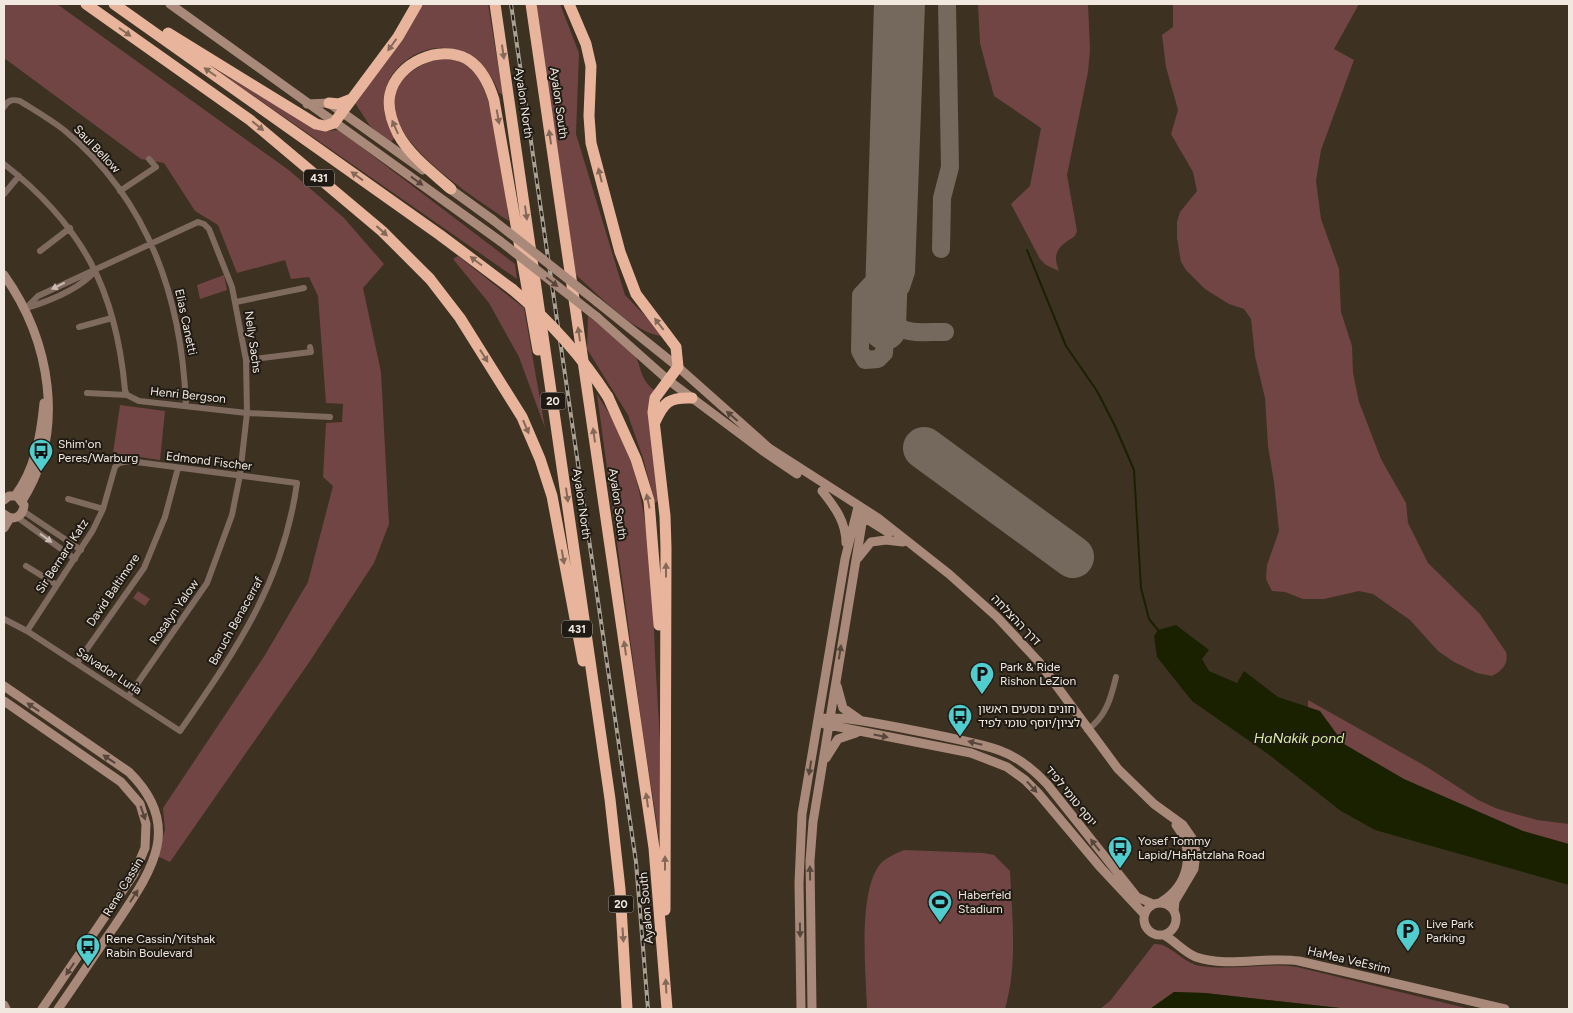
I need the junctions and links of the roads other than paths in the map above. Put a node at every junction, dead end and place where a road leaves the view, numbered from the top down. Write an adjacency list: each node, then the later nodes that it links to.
1 (85, 4): 79 (highway, 431, one-way to 79)
2 (114, 4): 71 (highway, 431, one-way to 2, bridge)
3 (119, 4): 14 (highway)
4 (170, 4): 11 (street, דרך ההצלחה)
5 (417, 4): 9 (highway, one-way to 9)
6 (495, 4): 42 (highway, Ayalon North / 20, one-way to 42)
7 (531, 4): 87 (highway, Ayalon South, one-way to 7)
8 (569, 4): 33 (highway, one-way to 8)
9 (353, 98): 10 (highway); 13 (highway)
10 (329, 103): 11 (street); 13 (street, דרך ההצלחה)
11 (307, 104): 14 (street, דרך ההצלחה)
12 (4, 107): 19 (street, Saul Bellow)
13 (342, 112): 14 (highway); 18 (street, דרך ההצלחה)
14 (334, 123): 34 (street, דרך ההצלחה, one-way to 34, bridge)
15 (149, 160): 19 (street)
16 (4, 164): 17 (street)
17 (19, 176): 20 (street); 21 (street)
18 (451, 189): 33 (street, דרך ההצלחה, bridge); 42 (highway, one-way to 42)
19 (120, 192): 22 (street, Saul Bellow)
20 (4, 194)
21 (70, 228): 23 (street); 24 (street)
22 (153, 244): 24 (street); 27 (street, Nelly Sachs); 38 (street, Elias Canetti)
23 (40, 251)
24 (95, 271): 28 (street); 29 (street)
25 (4, 275): 28 (street)
26 (304, 288): 27 (street)
27 (236, 302): 32 (street, Nelly Sachs)
28 (25, 309): 48 (street)
29 (112, 318): 30 (street); 36 (street)
30 (79, 327)
31 (310, 347): 32 (street)
32 (246, 360): 39 (street, Nelly Sachs)
33 (678, 367): 34 (highway); 52 (street, דרך ההצלחה, one-way to 33)
34 (668, 380): 37 (street, דרך ההצלחה); 41 (highway)
35 (87, 393): 36 (street, Henri Bergson)
36 (128, 395): 38 (street, Henri Bergson)
37 (692, 398): 41 (highway); 47 (street, דרך ההצלחה)
38 (186, 406): 39 (street, Henri Bergson)
39 (247, 413): 40 (street, Henri Bergson); 45 (street, Nelly Sachs)
40 (330, 417)
41 (654, 424): 71 (highway, one-way to 41)
42 (562, 461): 79 (highway, Ayalon North / 20, one-way to 79)
43 (119, 463): 44 (street, Edmond Fischer); 51 (street, Sir Bernard Katz)
44 (178, 468): 45 (street, Edmond Fischer); 65 (street, David Baltimore)
45 (240, 475): 46 (street, Edmond Fischer); 69 (street, Rosalyn Yalow)
46 (297, 483): 76 (street, Baruch Benacerraf)
47 (822, 491): 52 (street, דרך ההצלחה); 58 (street)
48 (19, 498): 50 (street); 53 (street)
49 (68, 498): 51 (street)
50 (4, 499)
51 (103, 509): 56 (street, Sir Bernard Katz)
52 (860, 512): 55 (street, דרך ההצלחה); 58 (street); 59 (street, דרך ההצלחה); 60 (street)
53 (14, 515): 54 (street); 56 (street); 57 (street, one-way to 57)
54 (4, 528)
55 (902, 542): 59 (street, דרך ההצלחה); 60 (street)
56 (81, 550): 57 (street, Sir Bernard Katz)
57 (75, 559): 62 (street, Sir Bernard Katz)
58 (846, 559): 72 (street)
59 (933, 562): 75 (street, דרך ההצלחה)
60 (854, 565): 66 (street, one-way to 60)
61 (26, 566): 62 (street)
62 (57, 585): 64 (street, Sir Bernard Katz)
63 (4, 619): 64 (street, Salvador Luria)
64 (27, 631): 65 (street, Salvador Luria)
65 (77, 663): 69 (street, Salvador Luria)
66 (836, 677): 73 (street); 74 (street)
67 (1116, 677): 75 (street)
68 (4, 686): 91 (street, Rene Cassin, one-way to 68)
69 (128, 697): 76 (street, Salvador Luria)
70 (4, 701): 90 (street, Rene Cassin, one-way to 90)
71 (664, 707): 87 (highway, one-way to 71)
72 (818, 720): 73 (street, יוסף טומי לפיד); 94 (street, one-way to 94)
73 (828, 722): 74 (street, יוסף טומי לפיד); 77 (street, יוסף טומי לפיד); 78 (street)
74 (865, 723): 81 (street, יוסף טומי לפיד, one-way to 74)
75 (1087, 730): 80 (street, דרך ההצלחה)
76 (180, 731)
77 (860, 732): 78 (street); 83 (street, יוסף טומי לפיד, one-way to 83)
78 (822, 765): 95 (street, one-way to 78)
79 (610, 799): 92 (highway, Ayalon North / 20, one-way to 92)
80 (1169, 816): 81 (street, דרך ההצלחה); 82 (street, דרך ההצלחה)
81 (1157, 903): 82 (street); 83 (street)
82 (1174, 911): 84 (street)
83 (1144, 914): 85 (street)
84 (1174, 926): 85 (street); 86 (street)
85 (1164, 935): 86 (street, HaMea VeEsrim)
86 (1186, 951): 96 (street, HaMea VeEsrim)
87 (665, 964): 93 (highway, Ayalon South, one-way to 87)
88 (4, 1005): 89 (street)
89 (6, 1009)
90 (42, 1009)
91 (58, 1009)
92 (627, 1009)
93 (667, 1009)
94 (801, 1009)
95 (812, 1009)
96 (1505, 1009)

